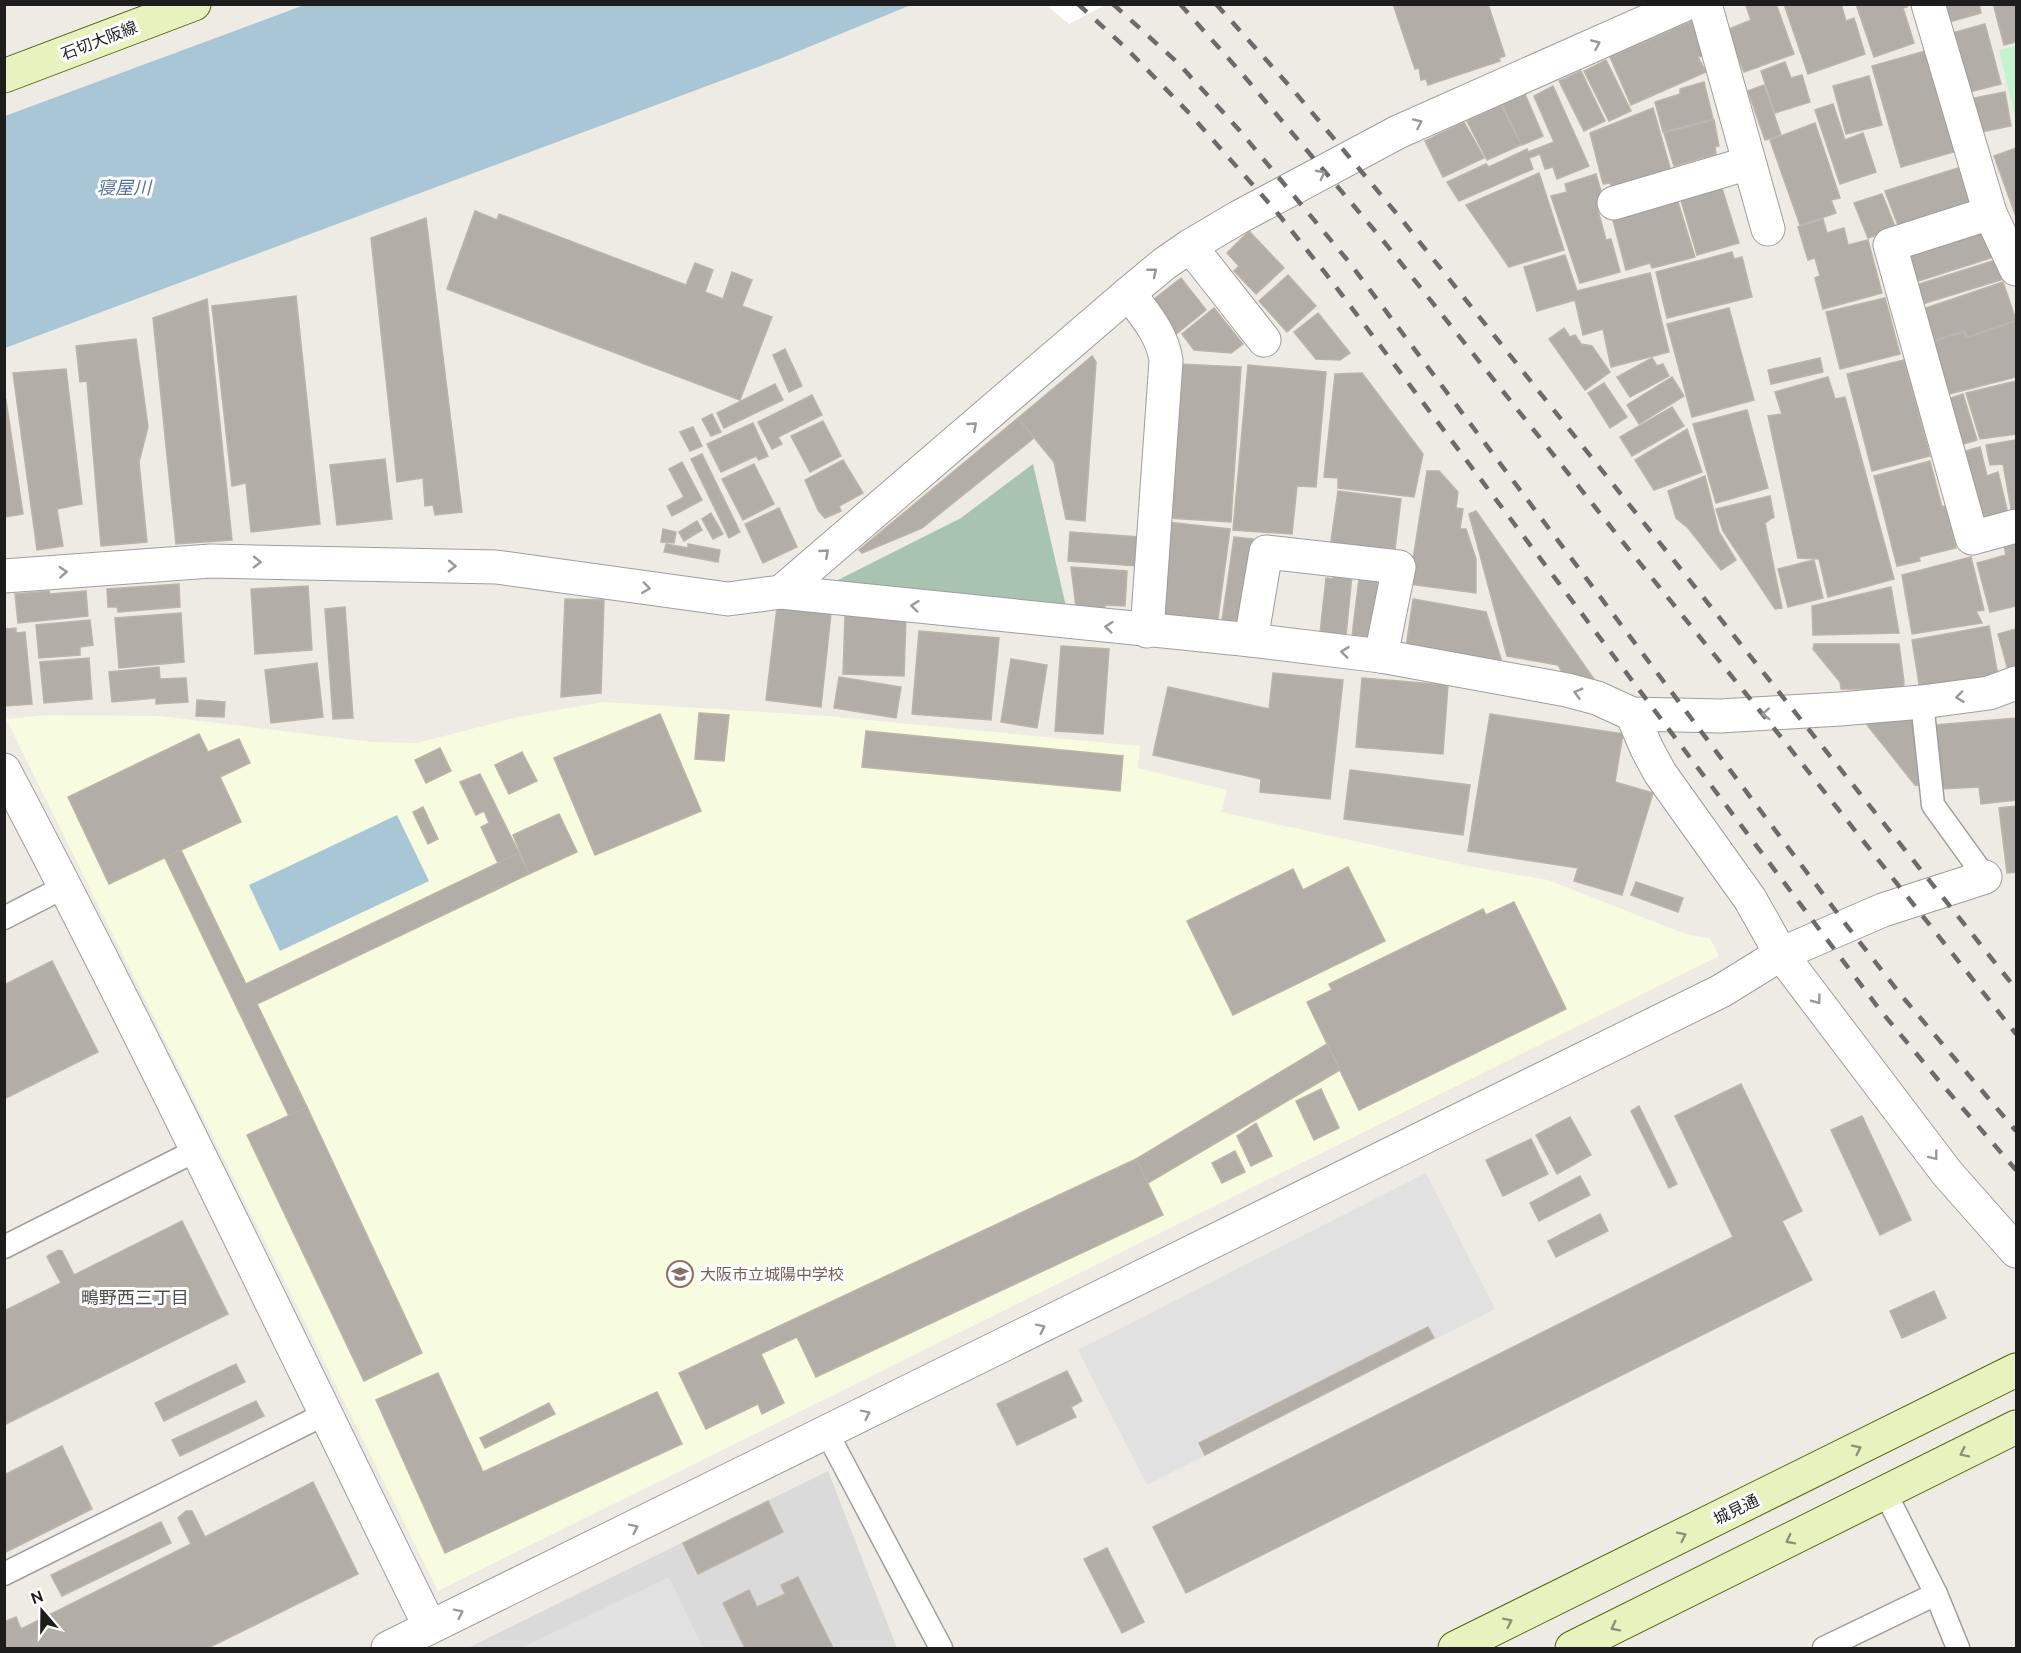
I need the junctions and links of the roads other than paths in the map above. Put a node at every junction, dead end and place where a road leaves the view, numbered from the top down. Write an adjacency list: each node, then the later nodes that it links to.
1 (194, 4): 5 (street, 石切大阪線)
2 (1686, 4): 10 (street, one-way to 2)
3 (1705, 4): 6 (street)
4 (1928, 4): 8 (street)
5 (4, 76)
6 (1749, 163): 7 (street); 9 (street)
7 (1614, 203)
8 (1990, 213): 11 (street); 14 (street)
9 (1768, 229)
10 (1190, 246): 12 (street, one-way to 10); 13 (street)
11 (2014, 259)
12 (1129, 292): 16 (street, one-way to 12); 17 (street)
13 (1264, 340)
14 (2016, 526)
15 (4, 576): 16 (street, one-way to 16)
16 (781, 591): 17 (street, one-way to 16)
17 (1147, 631): 18 (street)
18 (1251, 640): 19 (street, one-way to 18); 19 (street)
19 (1381, 657): 22 (street, one-way to 19)
20 (2016, 684): 21 (street, one-way to 21)
21 (1922, 702): 22 (street, one-way to 22); 24 (lane)
22 (1632, 714): 27 (street)
23 (4, 770): 25 (street)
24 (1985, 877): 27 (street)
25 (66, 886): 26 (lane); 28 (street)
26 (4, 918)
27 (1781, 954): 30 (street, one-way to 30); 34 (street, one-way to 27)
28 (197, 1150): 29 (lane); 32 (street)
29 (4, 1247)
30 (2016, 1251)
31 (2016, 1370): 41 (street, 城見通, one-way to 31)
32 (325, 1414): 36 (lane); 38 (street)
33 (2016, 1427): 35 (street, one-way to 35)
34 (827, 1433): 38 (street, one-way to 34); 40 (lane)
35 (1886, 1492): 37 (lane); 42 (street, one-way to 42)
36 (4, 1574)
37 (1936, 1594): 43 (lane); 44 (lane)
38 (430, 1627): 39 (street)
39 (388, 1648)
40 (940, 1648)
41 (1455, 1648)
42 (1572, 1648)
43 (1824, 1648)
44 (1958, 1648)

